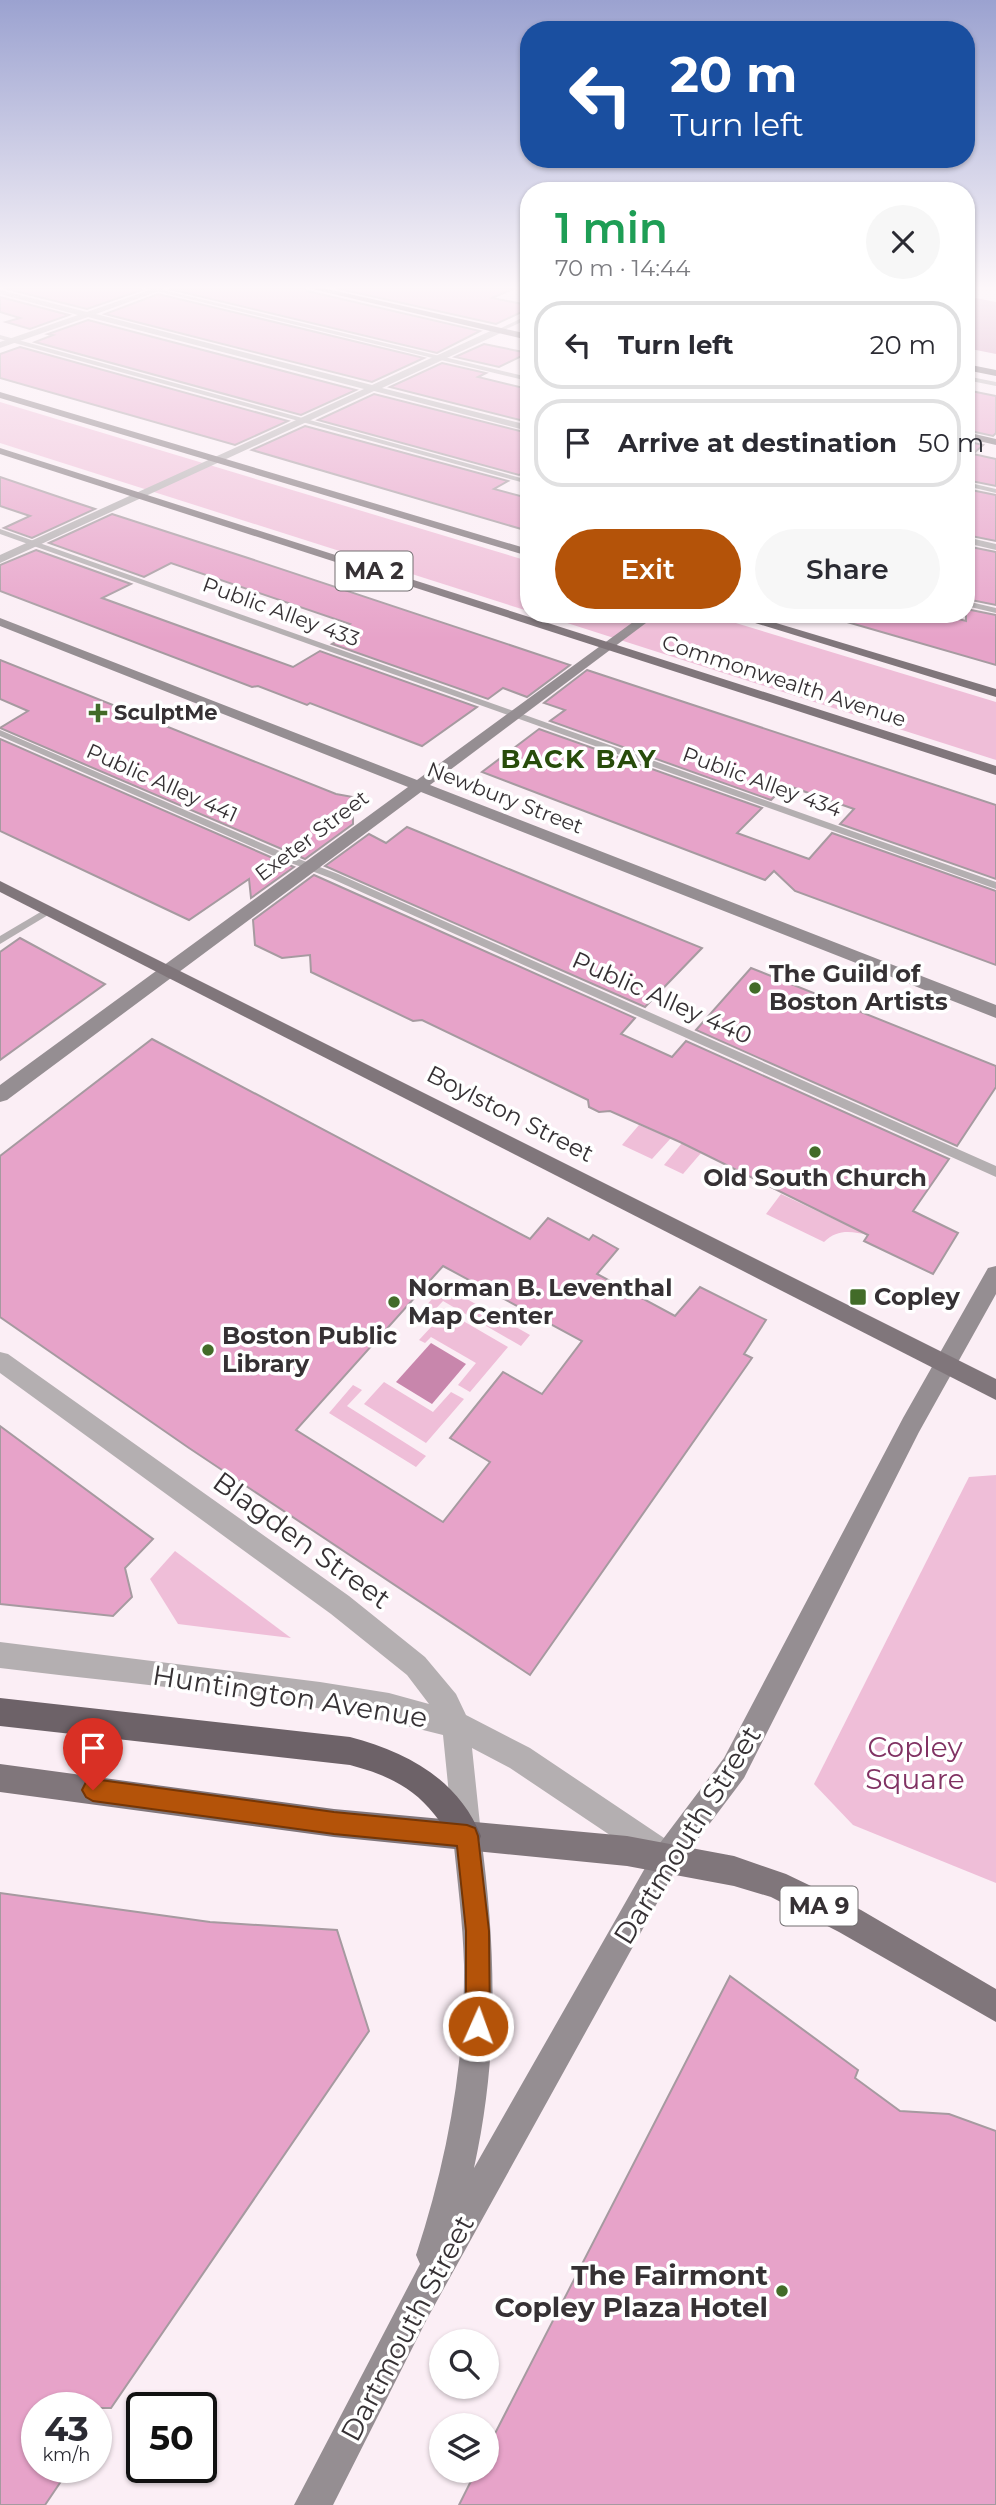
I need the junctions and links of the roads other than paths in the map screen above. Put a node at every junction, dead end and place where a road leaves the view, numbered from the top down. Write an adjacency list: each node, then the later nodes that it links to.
1 (33, 405): 10 (main road, MA 2)
2 (247, 405): 5 (lane)
3 (336, 405): 5 (street)
4 (438, 405): 6 (street)
5 (302, 420): 10 (street); 11 (lane)
6 (520, 426)
7 (975, 437): 8 (main road)
8 (996, 442)
9 (0, 451): 14 (main road, Commonwealth Avenue / MA 2)
10 (216, 460): 14 (street); 19 (main road, MA 2)
11 (520, 480)
12 (975, 486): 13 (lane)
13 (996, 491)
14 (139, 495): 17 (street); 23 (main road, Commonwealth Avenue / MA 2)
15 (0, 531): 17 (lane, Public Alley 433)
16 (975, 542): 18 (street)
17 (34, 543): 20 (street); 30 (lane, Public Alley 433)
18 (996, 547)
19 (520, 551)
20 (0, 559)
21 (975, 605): 22 (lane)
22 (996, 611)
23 (520, 617)
24 (0, 622): 33 (main road, Newbury Street)
25 (537, 623): 28 (main road, Commonwealth Avenue / MA 2)
26 (640, 623): 28 (main road, Exeter Street)
27 (762, 623): 29 (main road, Commonwealth Avenue)
28 (609, 646): 30 (main road, Exeter Street); 32 (main road, Commonwealth Avenue / MA 2)
29 (996, 693)
30 (516, 715): 33 (main road, Exeter Street); 36 (lane, Public Alley 434)
31 (0, 733): 34 (lane, Public Alley 441)
32 (996, 771)
33 (417, 787): 34 (main road, Exeter Street); 40 (main road, Newbury Street)
34 (309, 867): 39 (main road, Exeter Street); 42 (lane, Public Alley 440)
35 (0, 886): 37 (main road, Boylston Street)
36 (996, 886)
37 (49, 910): 38 (lane); 39 (main road, Boylston Street)
38 (0, 942)
39 (170, 971): 41 (main road, Exeter Street); 45 (main road, Boylston Street)
40 (996, 1012)
41 (0, 1095)
42 (996, 1172)
43 (996, 1274): 45 (main road, Dartmouth Street)
44 (0, 1361): 49 (street, Blagden Street)
45 (946, 1364): 46 (main road, Boylston Street); 52 (main road, Dartmouth Street)
46 (996, 1390)
47 (0, 1655): 49 (street, Huntington Avenue)
48 (0, 1712): 51 (highway)
49 (456, 1725): 51 (street, Blagden Street); 52 (street, Huntington Avenue)
50 (0, 1778): 51 (main road, MA 9)
51 (467, 1836): 52 (main road, MA 9); 54 (main road)
52 (667, 1857): 53 (main road, MA 9); 54 (main road, Dartmouth Street)
53 (996, 2006)
54 (415, 2307): 55 (main road, Dartmouth Street)
55 (314, 2501)

